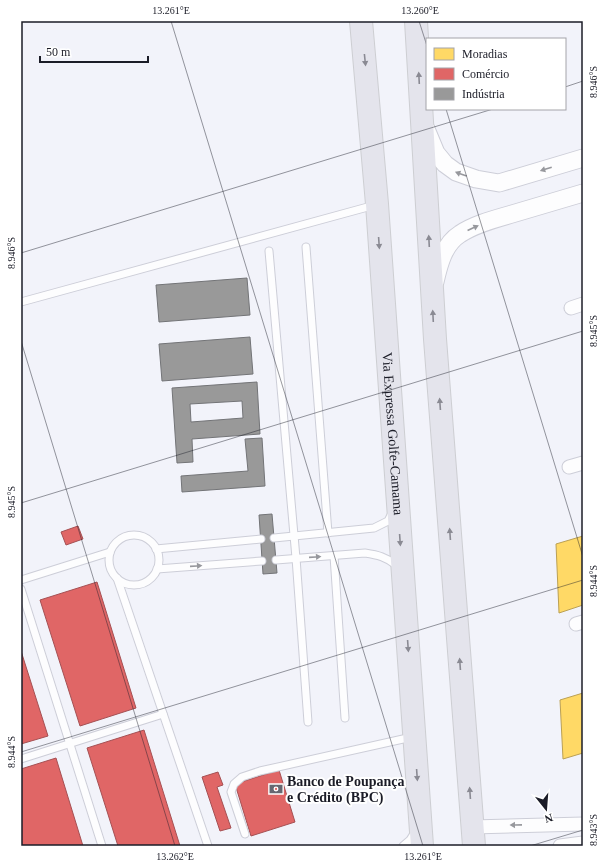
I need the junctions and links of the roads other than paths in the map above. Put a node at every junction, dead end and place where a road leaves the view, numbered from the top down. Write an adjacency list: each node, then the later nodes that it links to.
1 (361, 21): 6 (highway, Via Expressa Golfe-Camama, one-way to 6)
2 (416, 21): 3 (highway, one-way to 2)
3 (422, 117): 4 (street, one-way to 3); 9 (highway, one-way to 3)
4 (583, 158)
5 (583, 193): 9 (street, one-way to 5)
6 (377, 204): 10 (lane); 13 (highway, Via Expressa Golfe-Camama, one-way to 13)
7 (306, 247): 14 (lane)
8 (269, 251): 15 (lane)
9 (432, 293): 38 (highway, one-way to 9)
10 (21, 302)
11 (583, 463): 12 (street)
12 (569, 467)
13 (395, 473): 14 (lane); 28 (highway, Via Expressa Golfe-Camama, one-way to 28)
14 (328, 533): 15 (lane)
15 (294, 536): 16 (lane); 21 (lane)
16 (274, 538)
17 (261, 539): 18 (lane)
18 (156, 549): 19 (lane); 24 (lane)
19 (110, 552): 25 (lane); 26 (lane)
20 (334, 556): 21 (lane, one-way to 20); 28 (lane); 30 (lane)
21 (296, 558): 22 (lane); 31 (lane)
22 (276, 560)
23 (262, 561): 24 (lane, one-way to 23)
24 (157, 569): 25 (lane)
25 (117, 578): 29 (lane)
26 (21, 580)
27 (21, 589): 33 (lane)
28 (405, 607): 32 (highway, Via Expressa Golfe-Camama, one-way to 32)
29 (163, 714): 33 (lane); 41 (lane)
30 (345, 718)
31 (308, 722)
32 (414, 737): 35 (highway, Via Expressa Golfe-Camama, one-way to 35); 37 (lane)
33 (70, 744): 34 (lane); 40 (lane)
34 (21, 759)
35 (419, 813): 42 (lane); 43 (highway, Via Expressa Golfe-Camama)
36 (583, 824): 38 (street, one-way to 38)
37 (245, 834)
38 (473, 837)
39 (583, 843): 44 (street)
40 (102, 846)
41 (208, 846)
42 (403, 846)
43 (422, 846)
44 (560, 846)

